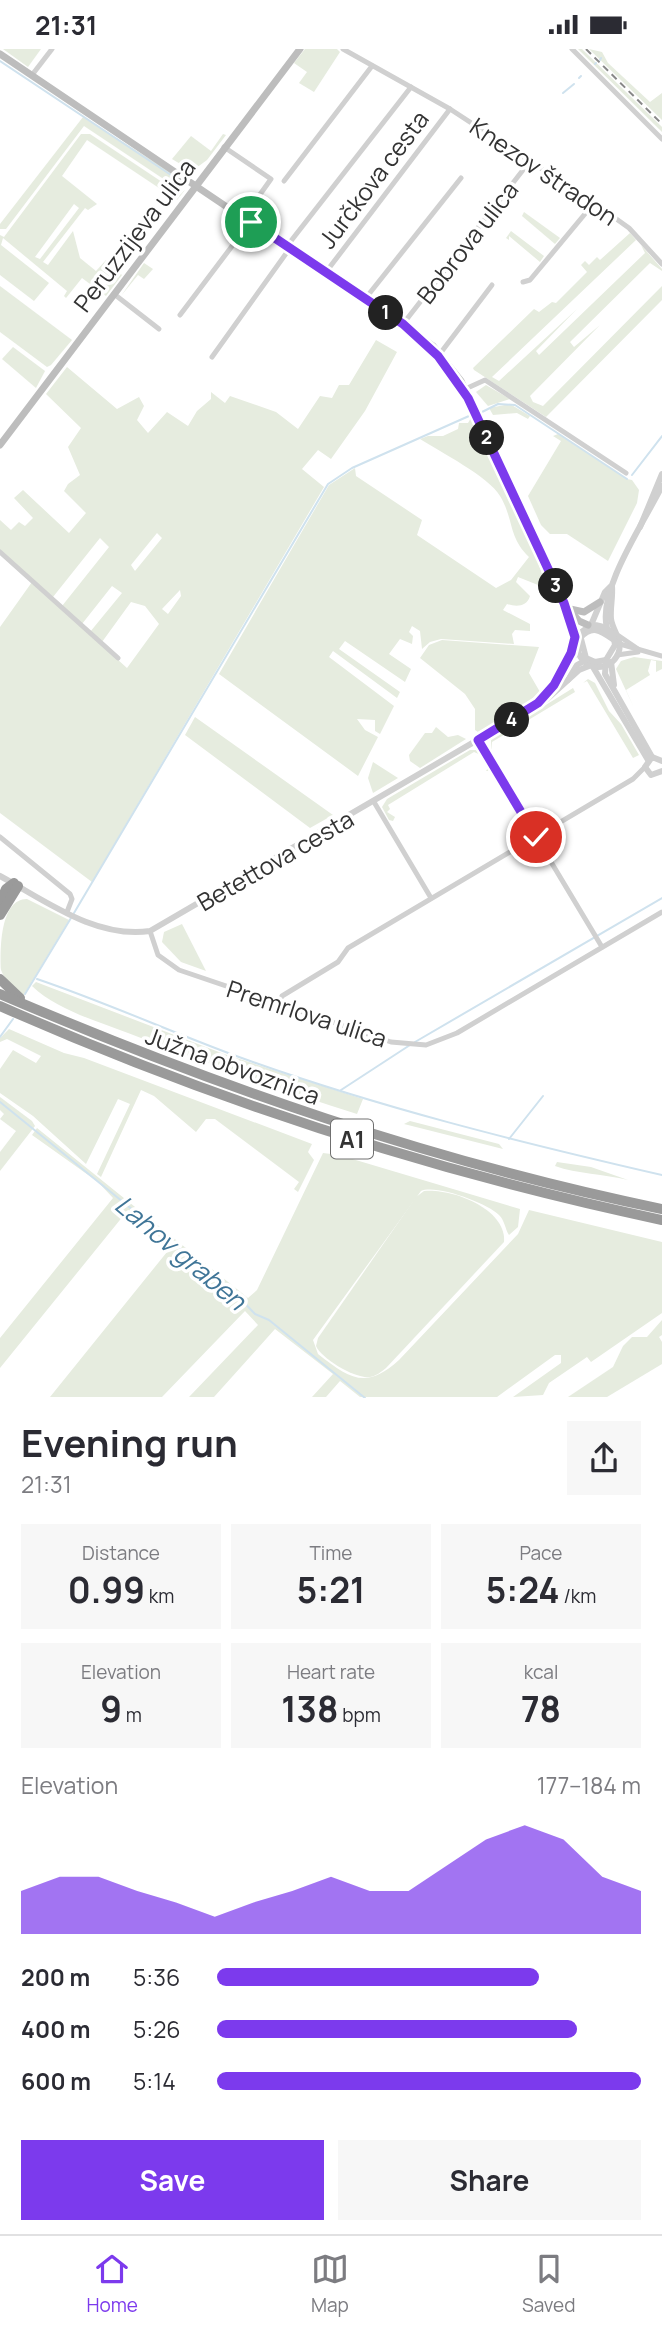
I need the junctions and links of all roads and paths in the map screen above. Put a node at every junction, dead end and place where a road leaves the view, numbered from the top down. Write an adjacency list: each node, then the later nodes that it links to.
1 (52, 49): 7 (street)
2 (300, 49): 11 (main road, Peruzzijeva ulica)
3 (343, 49): 6 (street, Knezov štradon)
4 (572, 49): 10 (street)
5 (0, 54): 7 (main road, Jurčkova cesta)
6 (372, 66): 8 (street, Knezov štradon); 14 (street)
7 (32, 75): 15 (main road, Jurčkova cesta)
8 (411, 87): 9 (street, Knezov štradon); 18 (street)
9 (450, 109): 12 (street, Knezov štradon); 20 (street, Jurčkova cesta)
10 (662, 139)
11 (224, 147): 15 (main road, Peruzzijeva ulica); 17 (street)
12 (530, 160): 16 (street, Knezov štradon); 26 (street, Bobrova ulica)
13 (461, 178): 24 (street)
14 (284, 181)
15 (196, 184): 17 (main road, Jurčkova cesta); 23 (main road, Peruzzijeva ulica)
16 (594, 204): 19 (street, Knezov štradon); 21 (street)
17 (247, 219): 18 (main road, Jurčkova cesta); 25 (street)
18 (288, 247): 20 (main road, Jurčkova cesta); 29 (street, Jurčkova cesta)
19 (662, 264)
20 (326, 272): 24 (main road, Jurčkova cesta)
21 (523, 282)
22 (492, 285): 28 (street)
23 (114, 294): 27 (street); 31 (main road, Peruzzijeva ulica)
24 (365, 299): 26 (main road, Jurčkova cesta)
25 (180, 314)
26 (403, 324): 28 (main road, Jurčkova cesta)
27 (159, 329)
28 (439, 355): 30 (main road, Jurčkova cesta)
29 (212, 357)
30 (463, 390): 32 (street); 39 (main road, Jurčkova cesta)
31 (0, 445)
32 (626, 473)
33 (662, 474): 35 (street)
34 (662, 486): 35 (street)
35 (639, 529): 37 (street)
36 (0, 552): 48 (street)
37 (612, 586): 38 (street); 41 (street); 43 (street)
38 (600, 603): 39 (main road); 40 (street)
39 (567, 606): 40 (main road, Jurčkova cesta); 42 (main road, Jurčkova cesta)
40 (593, 626): 41 (street); 42 (street); 43 (street)
41 (607, 628): 43 (street)
42 (578, 635): 45 (street); 49 (street); 51 (street, Betettova cesta)
43 (618, 640): 44 (street); 46 (street); 50 (street)
44 (641, 651): 46 (street); 47 (street)
45 (578, 652): 49 (street); 51 (street, Betettova cesta)
46 (617, 655): 50 (street)
47 (662, 656)
48 (118, 658)
49 (588, 663): 50 (street); 52 (street, Betettova cesta); 55 (street)
50 (607, 663): 55 (street)
51 (554, 685): 52 (street, Betettova cesta)
52 (538, 703): 53 (street, Betettova cesta)
53 (478, 740): 57 (street, Betettova cesta); 59 (street)
54 (662, 761): 55 (street)
55 (648, 765): 56 (street); 59 (street)
56 (661, 775)
57 (374, 802): 63 (street); 68 (street, Betettova cesta)
58 (0, 837): 66 (street)
59 (536, 837): 63 (street); 69 (street)
60 (0, 876): 62 (street)
61 (0, 883): 64 (highway)
62 (16, 884): 64 (highway); 66 (street); 67 (highway)
63 (431, 898): 73 (street)
64 (1, 900)
65 (662, 912): 69 (street, Premrlova ulica)
66 (71, 914): 68 (street)
67 (0, 915)
68 (150, 931): 73 (street, Premrlova ulica)
69 (602, 947): 73 (street, Premrlova ulica)
70 (0, 979): 74 (highway)
71 (0, 994): 74 (highway, Južna obvoznica / A1)
72 (0, 1006): 76 (highway, Južna obvoznica / A1)
73 (278, 1006)
74 (131, 1050): 75 (highway, Južna obvoznica / A1)
75 (662, 1209)
76 (662, 1220)

